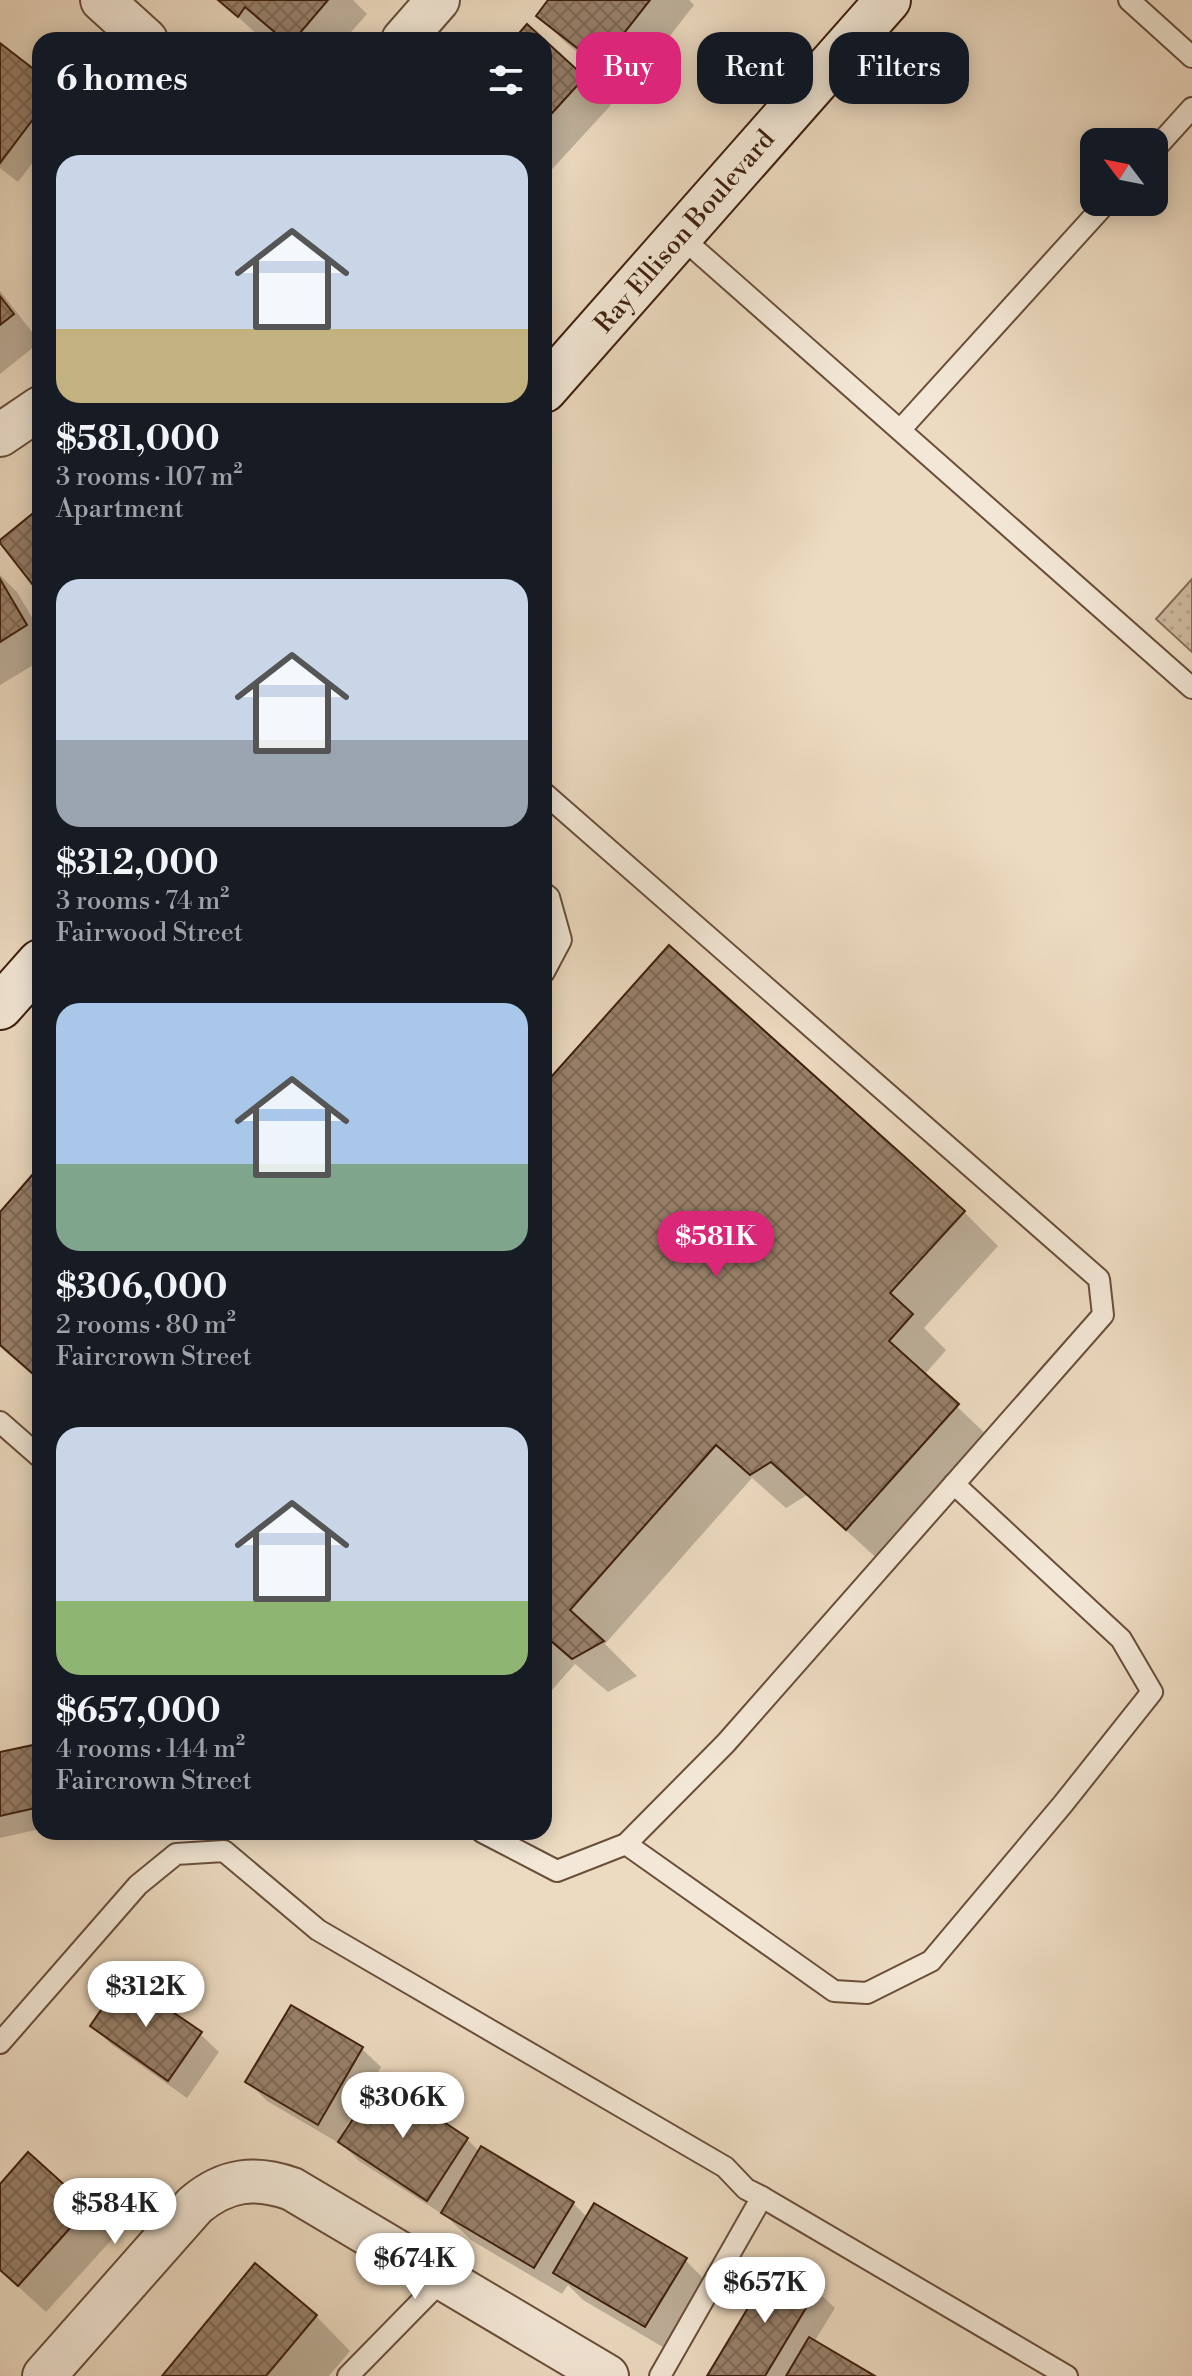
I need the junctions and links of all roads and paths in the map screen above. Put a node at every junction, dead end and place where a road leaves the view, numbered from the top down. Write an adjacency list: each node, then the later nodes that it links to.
1 (102, 0): 5 (street)
2 (438, 0): 6 (street)
3 (888, 0): 11 (main road, Ray Ellison Boulevard)
4 (1129, 0): 7 (lane)
5 (137, 32)
6 (410, 32)
7 (1192, 57)
8 (1192, 108): 9 (lane)
9 (1168, 135)
10 (1094, 216): 14 (lane)
11 (680, 236): 12 (main road, Ray Ellison Boulevard); 14 (lane)
12 (552, 381)
13 (32, 413): 15 (street)
14 (901, 429): 16 (lane)
15 (0, 435)
16 (1192, 688)
17 (552, 800): 24 (lane)
18 (552, 908): 19 (lane)
19 (552, 957)
20 (32, 972): 21 (main road)
21 (0, 1007)
22 (0, 1422): 23 (lane)
23 (32, 1450)
24 (954, 1484): 26 (lane); 26 (lane)
25 (497, 1840): 26 (lane)
26 (626, 1844)
27 (0, 2043): 28 (lane)
28 (762, 2197): 33 (lane); 34 (lane)
29 (443, 2279): 30 (street); 31 (lane); 32 (street)
30 (44, 2376)
31 (348, 2376)
32 (607, 2376)
33 (660, 2376)
34 (1067, 2376)

